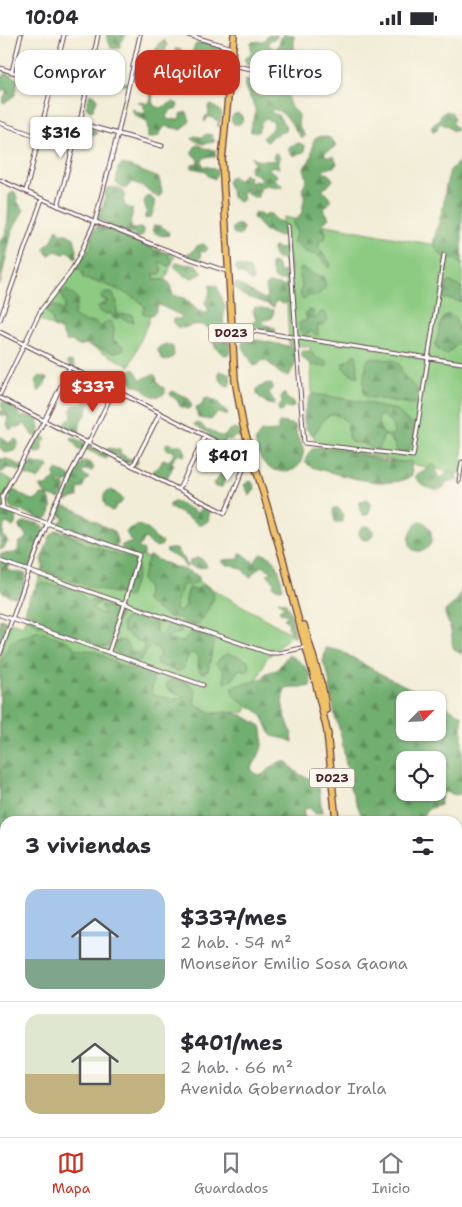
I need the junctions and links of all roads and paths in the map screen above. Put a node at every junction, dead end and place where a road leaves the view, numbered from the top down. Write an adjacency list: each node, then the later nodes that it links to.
1 (20, 35): 10 (street)
2 (64, 35): 8 (street)
3 (98, 35): 15 (street)
4 (140, 35): 16 (street)
5 (188, 35): 7 (street)
6 (234, 35): 7 (main road, D023)
7 (232, 48)
8 (61, 50)
9 (0, 67): 10 (street)
10 (12, 71): 11 (street)
11 (15, 72)
12 (50, 95): 17 (street)
13 (228, 95): 26 (main road, D023)
14 (0, 123): 17 (street)
15 (80, 123): 16 (street); 22 (street)
16 (118, 133): 18 (street); 23 (street)
17 (40, 137): 20 (street)
18 (162, 146)
19 (0, 179): 20 (street)
20 (26, 191): 21 (street)
21 (42, 199): 22 (street); 27 (street)
22 (58, 206): 23 (street)
23 (95, 221): 26 (street); 31 (street)
24 (288, 227): 30 (street)
25 (444, 255): 32 (street)
26 (229, 272): 28 (main road, D023)
27 (0, 321)
28 (231, 328): 30 (street); 42 (main road, D023)
29 (0, 332): 31 (street)
30 (296, 338): 32 (street); 32 (street)
31 (25, 345): 34 (street); 36 (street)
32 (428, 359): 33 (street)
33 (462, 363)
34 (70, 367): 35 (street); 39 (street)
35 (114, 390): 38 (street); 41 (street)
36 (0, 394)
37 (0, 398): 39 (street)
38 (160, 413): 40 (street); 44 (street)
39 (44, 421): 41 (street); 47 (street)
40 (205, 436): 42 (street); 46 (street)
41 (88, 443): 44 (street); 48 (street)
42 (251, 459): 46 (street); 54 (main road, D023)
43 (462, 462): 45 (street)
44 (133, 466): 46 (street)
45 (459, 481)
46 (179, 489)
47 (2, 507): 48 (street)
48 (49, 524): 50 (street); 51 (street)
49 (0, 561): 50 (street)
50 (29, 571): 51 (street); 53 (street)
51 (125, 603): 54 (street); 55 (street)
52 (0, 615): 53 (street)
53 (12, 619): 55 (street); 56 (street)
54 (308, 647): 58 (main road, D023)
55 (109, 651): 57 (street)
56 (0, 654)
57 (202, 685)
58 (336, 816)

